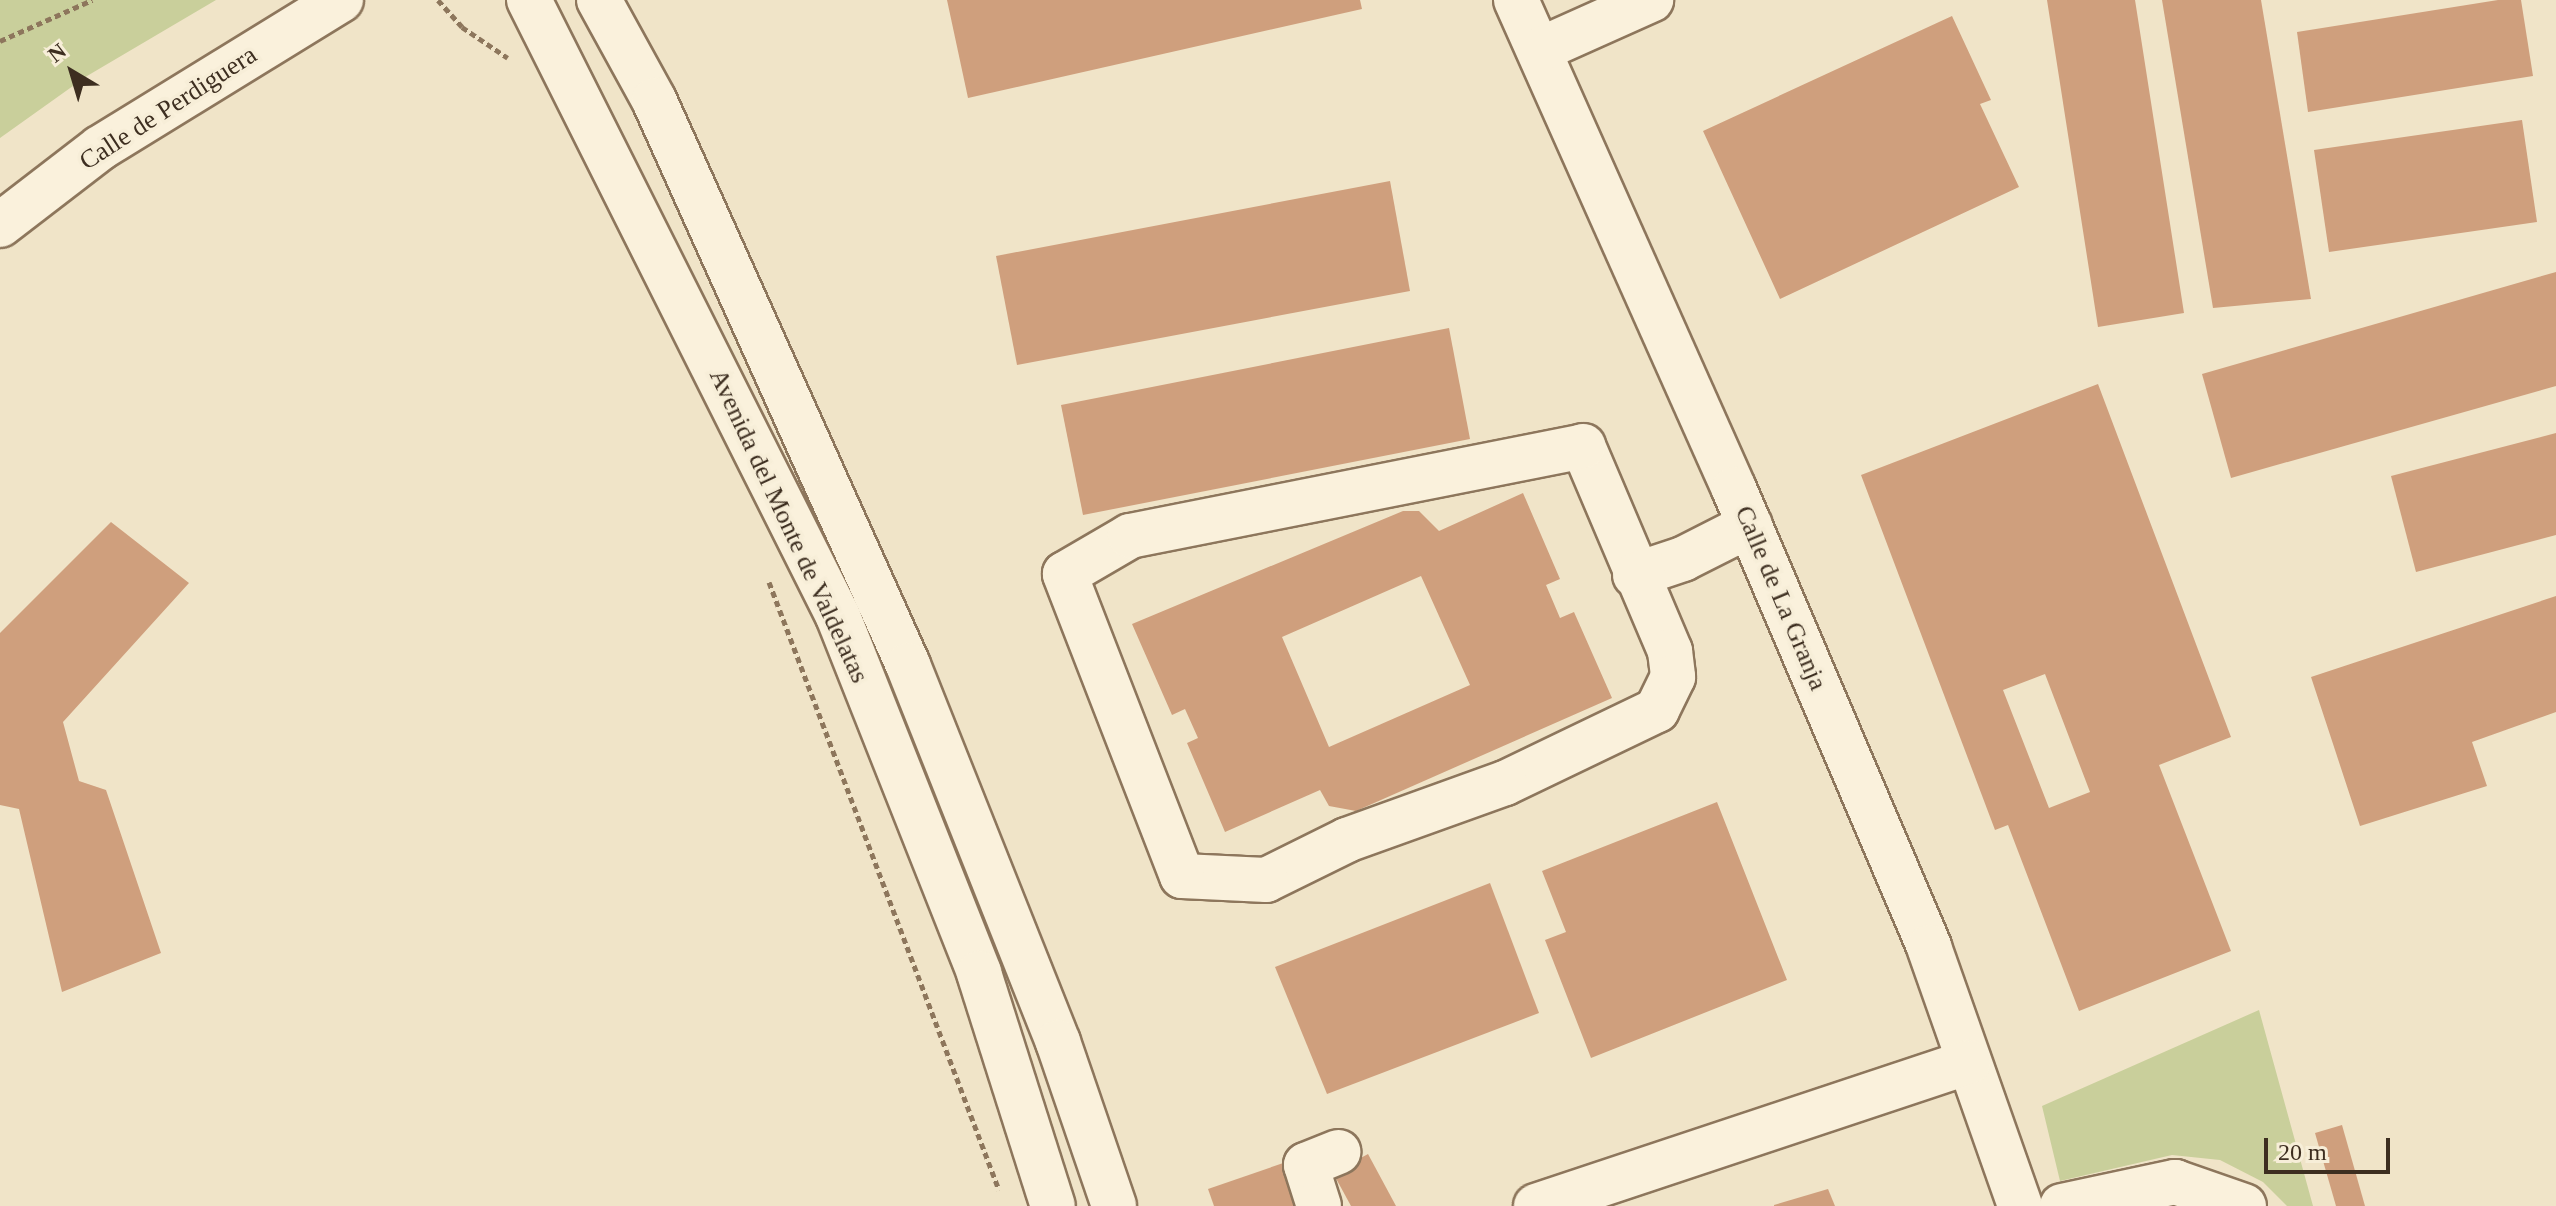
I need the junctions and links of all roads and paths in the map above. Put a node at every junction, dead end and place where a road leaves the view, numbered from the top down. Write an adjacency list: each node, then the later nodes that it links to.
1 (92, 0): 7 (path)
2 (341, 0): 9 (street, Calle de Perdiguera)
3 (599, 0): 15 (street, Avenida del Monte de Valdelatas)
4 (1516, 0): 8 (street, Calle de La Granja)
5 (1651, 0): 8 (street)
6 (525, 4): 17 (street, Avenida del Monte de Valdelatas)
7 (0, 41)
8 (1539, 50): 10 (street, Calle de La Granja)
9 (0, 225)
10 (1750, 525): 11 (street); 13 (street, Calle de La Granja)
11 (1635, 575): 11 (street)
12 (766, 576): 16 (path)
13 (1969, 1062): 21 (street); 22 (street, Calle de La Granja)
14 (1338, 1152): 20 (street)
15 (1098, 1159): 18 (street, Avenida del Monte de Valdelatas); 19 (street)
16 (1005, 1206)
17 (1053, 1206)
18 (1114, 1206)
19 (1136, 1206)
20 (1319, 1206)
21 (1536, 1206)
22 (2020, 1206)
23 (2062, 1206): 24 (street)
24 (2244, 1206)

